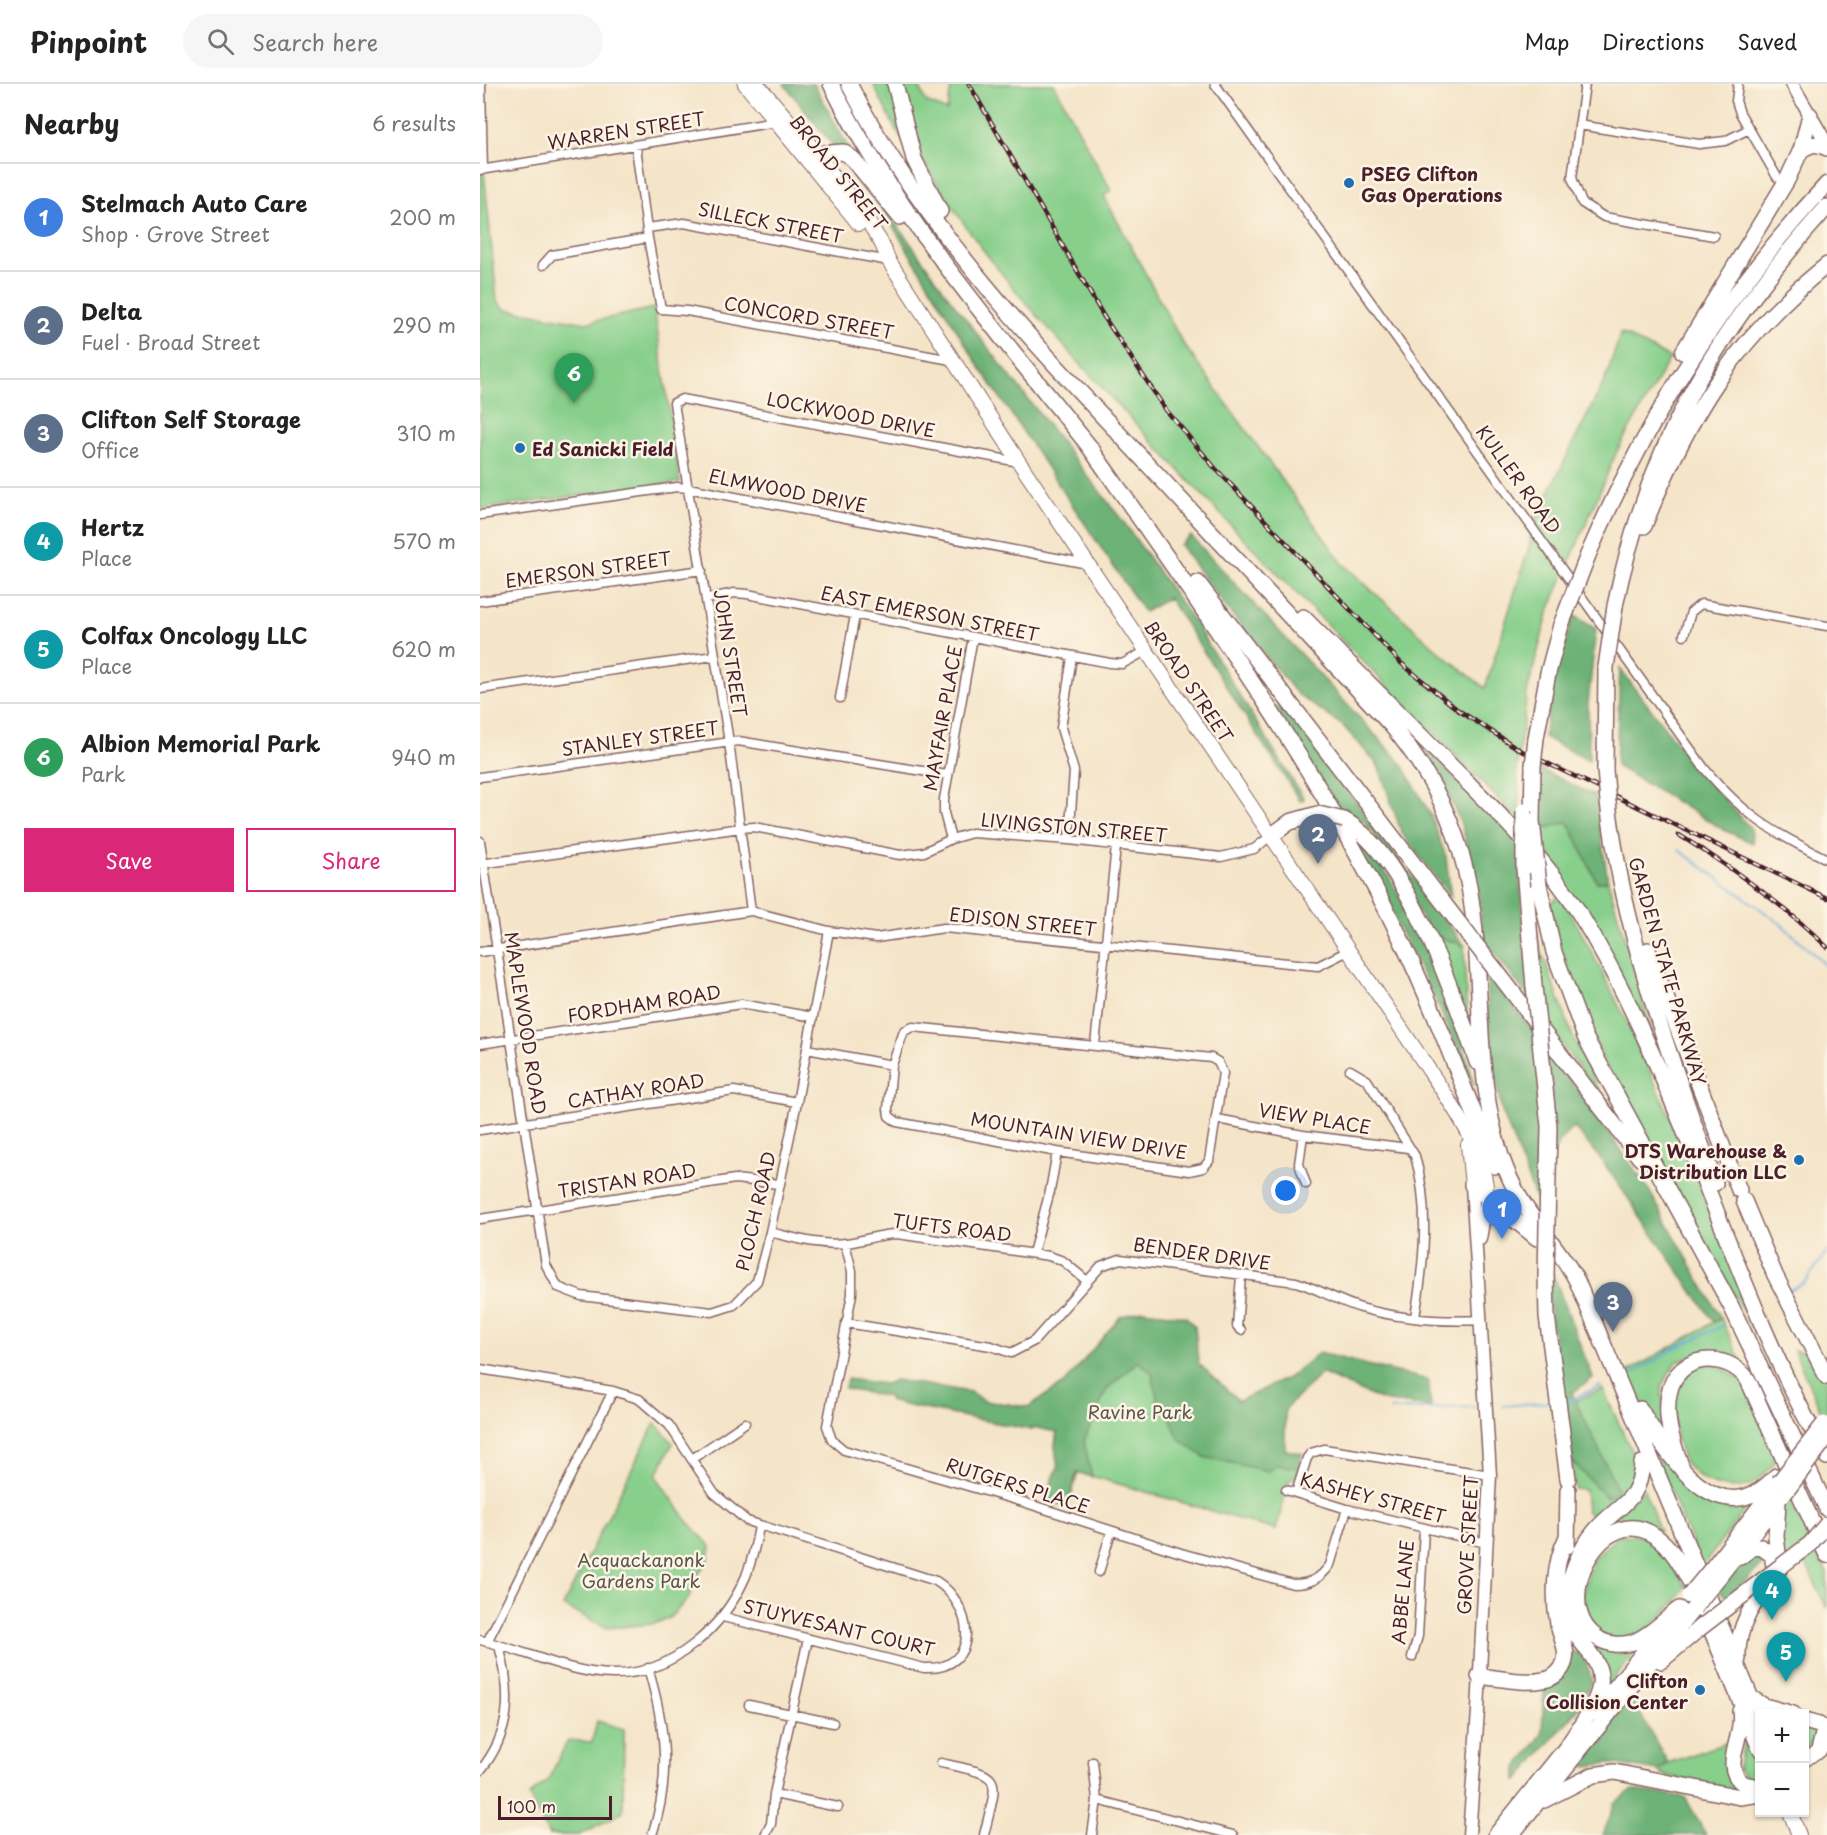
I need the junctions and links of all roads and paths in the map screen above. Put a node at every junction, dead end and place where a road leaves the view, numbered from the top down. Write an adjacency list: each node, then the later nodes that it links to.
1 (481, 84): 19 (street)
2 (745, 84): 12 (main road, BROAD STREET)
3 (757, 84): 18 (main road, BROAD STREET)
4 (831, 84): 30 (highway)
5 (849, 84): 29 (highway)
6 (895, 84): 29 (highway)
7 (1215, 84): 63 (street, KULLER ROAD)
8 (1585, 84): 13 (street)
9 (1738, 84): 14 (street)
10 (1792, 84): 11 (street)
11 (1810, 115): 15 (street); 17 (highway)
12 (776, 123): 16 (street, WARREN STREET); 18 (main road, BROAD STREET)
13 (1579, 125): 14 (street); 24 (street)
14 (1749, 129): 20 (street)
15 (1827, 146): 17 (highway)
16 (636, 147): 19 (street, WARREN STREET); 23 (street)
17 (1801, 150): 34 (highway)
18 (812, 157): 26 (main road, BROAD STREET); 30 (highway)
19 (482, 170)
20 (1777, 177)
21 (1827, 184): 34 (highway)
22 (1827, 207): 41 (highway, GARDEN STATE PARKWAY)
23 (646, 228): 25 (street); 26 (street, SILLECK STREET)
24 (1714, 236)
25 (648, 238): 27 (street); 31 (street, CONCORD STREET)
26 (886, 257): 31 (main road, BROAD STREET)
27 (543, 265)
28 (1827, 265): 41 (highway)
29 (979, 274): 37 (highway)
30 (965, 287): 33 (highway)
31 (951, 360): 35 (main road, BROAD STREET)
32 (676, 400): 35 (street, LOCKWOOD DRIVE); 36 (street, JOHN STREET)
33 (1088, 445): 91 (highway, bridge); 96 (highway)
34 (1635, 454): 56 (highway, bridge)
35 (1019, 462): 39 (main road, BROAD STREET)
36 (688, 488): 38 (street, ELMWOOD DRIVE); 39 (street, ELMWOOD DRIVE); 40 (street, JOHN STREET)
37 (1172, 490): 79 (highway); 112 (highway)
38 (480, 515)
39 (1088, 564): 48 (main road, BROAD STREET)
40 (702, 570): 42 (street, JOHN STREET); 43 (street, EMERSON STREET)
41 (1619, 587): 64 (highway, GARDEN STATE PARKWAY, bridge)
42 (706, 599): 44 (street, EAST EMERSON STREET); 49 (street, JOHN STREET)
43 (480, 601)
44 (855, 615): 47 (street, EAST EMERSON STREET); 52 (street)
45 (1827, 626): 46 (street)
46 (1684, 635)
47 (973, 637): 50 (street, EAST EMERSON STREET); 54 (street, MAYFAIR PLACE)
48 (1146, 651): 50 (street, EAST EMERSON STREET); 58 (main road, BROAD STREET)
49 (714, 656): 51 (street); 53 (street, JOHN STREET)
50 (1072, 657): 60 (street)
51 (480, 689)
52 (840, 698)
53 (729, 742): 54 (street, STANLEY STREET); 55 (street, STANLEY STREET); 57 (street, JOHN STREET)
54 (947, 775): 59 (street, MAYFAIR PLACE)
55 (480, 777)
56 (1528, 816): 91 (highway, bridge); 126 (highway, bridge)
57 (741, 828): 59 (street, LIVINGSTON STREET); 65 (street, LIVINGSTON STREET); 66 (street, JOHN STREET)
58 (1272, 835): 62 (street, LIVINGSTON STREET); 70 (main road, BROAD STREET); 79 (highway, bridge)
59 (951, 839): 60 (street, LIVINGSTON STREET)
60 (1069, 840): 62 (street, LIVINGSTON STREET)
61 (480, 841): 65 (street, MAPLEWOOD ROAD)
62 (1116, 847): 68 (street)
63 (1827, 859)
64 (1615, 863): 108 (highway); 112 (highway, GARDEN STATE PARKWAY)
65 (482, 864): 69 (street, MAPLEWOOD ROAD)
66 (751, 911): 67 (street, EDISON STREET); 69 (street, EDISON STREET)
67 (829, 931): 68 (street, EDISON STREET); 72 (street, PLOCH ROAD)
68 (1107, 946): 70 (street, EDISON STREET); 75 (street)
69 (497, 950): 71 (street, EDISON STREET); 73 (street, MAPLEWOOD ROAD)
70 (1348, 951): 83 (main road, BROAD STREET)
71 (480, 952)
72 (813, 1017): 73 (street, FORDHAM ROAD); 76 (street, PLOCH ROAD)
73 (511, 1040): 74 (street, FORDHAM ROAD); 82 (street, MAPLEWOOD ROAD)
74 (480, 1044)
75 (1095, 1046): 77 (street, MOUNTAIN VIEW DRIVE); 81 (street, MOUNTAIN VIEW DRIVE)
76 (807, 1048): 77 (street); 80 (street, PLOCH ROAD)
77 (892, 1065): 87 (street, MOUNTAIN VIEW DRIVE)
78 (1350, 1070): 86 (street)
79 (1485, 1085): 106 (highway)
80 (797, 1102): 82 (street, CATHAY ROAD); 88 (street, PLOCH ROAD)
81 (1217, 1119): 85 (street, VIEW PLACE); 87 (street, MOUNTAIN VIEW DRIVE)
82 (526, 1124): 84 (street, CATHAY ROAD); 93 (street, MAPLEWOOD ROAD)
83 (1464, 1128): 90 (main road, BROAD STREET); 92 (main road, BROAD STREET)
84 (480, 1130)
85 (1304, 1135): 86 (street, VIEW PLACE); 89 (street)
86 (1408, 1148): 102 (street)
87 (1057, 1152): 98 (street)
88 (778, 1184): 93 (street, TRISTAN ROAD); 95 (street, PLOCH ROAD)
89 (1306, 1184)
90 (1472, 1185): 92 (highway); 99 (street, GROVE STREET)
91 (1671, 1198): 121 (highway)
92 (1487, 1199): 96 (highway); 99 (street, GROVE STREET)
93 (539, 1211): 94 (street, TRISTAN ROAD); 95 (street, PLOCH ROAD)
94 (480, 1219)
95 (770, 1232): 97 (street, TUFTS ROAD)
96 (1537, 1238): 114 (highway)
97 (846, 1243): 98 (street, TUFTS ROAD); 104 (street, RUTGERS PLACE)
98 (1033, 1253): 101 (street, TUFTS ROAD)
99 (1478, 1258): 103 (street, GROVE STREET)
100 (1241, 1276): 101 (street, BENDER DRIVE); 102 (street, BENDER DRIVE); 105 (street)
101 (1087, 1281): 104 (street, BENDER DRIVE)
102 (1415, 1317): 103 (street, BENDER DRIVE)
103 (1482, 1320): 116 (street, GROVE STREET)
104 (846, 1323): 125 (street, RUTGERS PLACE)
105 (1241, 1330)
106 (1611, 1360): 115 (highway); 134 (highway)
107 (480, 1369): 109 (street, STUYVESANT COURT)
108 (1827, 1377)
109 (613, 1391): 113 (street, STUYVESANT COURT); 138 (street)
110 (745, 1423): 113 (street)
111 (1826, 1427): 117 (highway, bridge)
112 (1827, 1456)
113 (692, 1460): 123 (street, STUYVESANT COURT)
114 (1642, 1463): 132 (highway); 133 (highway)
115 (1683, 1472): 117 (highway); 128 (highway)
116 (1490, 1475): 119 (street); 127 (street, GROVE STREET)
117 (1779, 1488): 129 (highway); 131 (highway)
118 (1286, 1490): 119 (street, KASHEY STREET)
119 (1296, 1493): 120 (street, KASHEY STREET)
120 (1347, 1509): 124 (street, KASHEY STREET); 125 (street, RUTGERS PLACE)
121 (1827, 1509)
122 (1827, 1524): 151 (highway, bridge)
123 (759, 1527): 136 (street); 137 (street, STUYVESANT COURT)
124 (1424, 1529): 127 (street, KASHEY STREET); 140 (street, ABBE LANE)
125 (1111, 1532): 130 (street)
126 (1566, 1539): 133 (highway); 143 (highway)
127 (1486, 1543): 143 (street, GROVE STREET)
128 (1827, 1555)
129 (1719, 1571): 131 (highway); 132 (highway, bridge)
130 (1099, 1572)
131 (1773, 1578): 135 (highway)
132 (1689, 1600): 132 (highway); 142 (highway); 151 (highway); 156 (highway)
133 (1565, 1603): 156 (highway)
134 (1715, 1610): 135 (highway); 142 (highway)
135 (1748, 1612): 142 (highway)
136 (723, 1617): 137 (street, STUYVESANT COURT); 141 (street)
137 (808, 1639): 148 (street)
138 (483, 1641): 139 (street)
139 (499, 1646): 141 (street); 160 (street)
140 (1413, 1657)
141 (648, 1668): 168 (street)
142 (1735, 1674): 144 (highway); 154 (highway); 161 (highway)
143 (1479, 1676): 173 (street, GROVE STREET)
144 (1751, 1698): 146 (highway); 147 (highway)
145 (749, 1705): 148 (street)
146 (1756, 1709)
147 (1776, 1709)
148 (791, 1714): 153 (street); 162 (street)
149 (1809, 1717): 150 (highway)
150 (1827, 1720)
151 (1603, 1721): 166 (highway)
152 (1809, 1722): 155 (highway)
153 (833, 1723)
154 (1755, 1734)
155 (1823, 1747): 157 (street)
156 (1565, 1749): 174 (highway)
157 (1809, 1757)
158 (1093, 1762): 164 (street)
159 (941, 1763): 170 (street)
160 (480, 1771)
161 (1755, 1786)
162 (774, 1794): 165 (street); 169 (street)
163 (1755, 1795): 166 (highway)
164 (1097, 1800): 171 (street); 172 (street)
165 (838, 1807)
166 (1532, 1809): 175 (highway)
167 (1792, 1817): 176 (main road)
168 (652, 1835)
169 (765, 1835)
170 (984, 1835)
171 (1092, 1835)
172 (1233, 1835)
173 (1468, 1835)
174 (1496, 1835)
175 (1511, 1835)
176 (1799, 1835)

